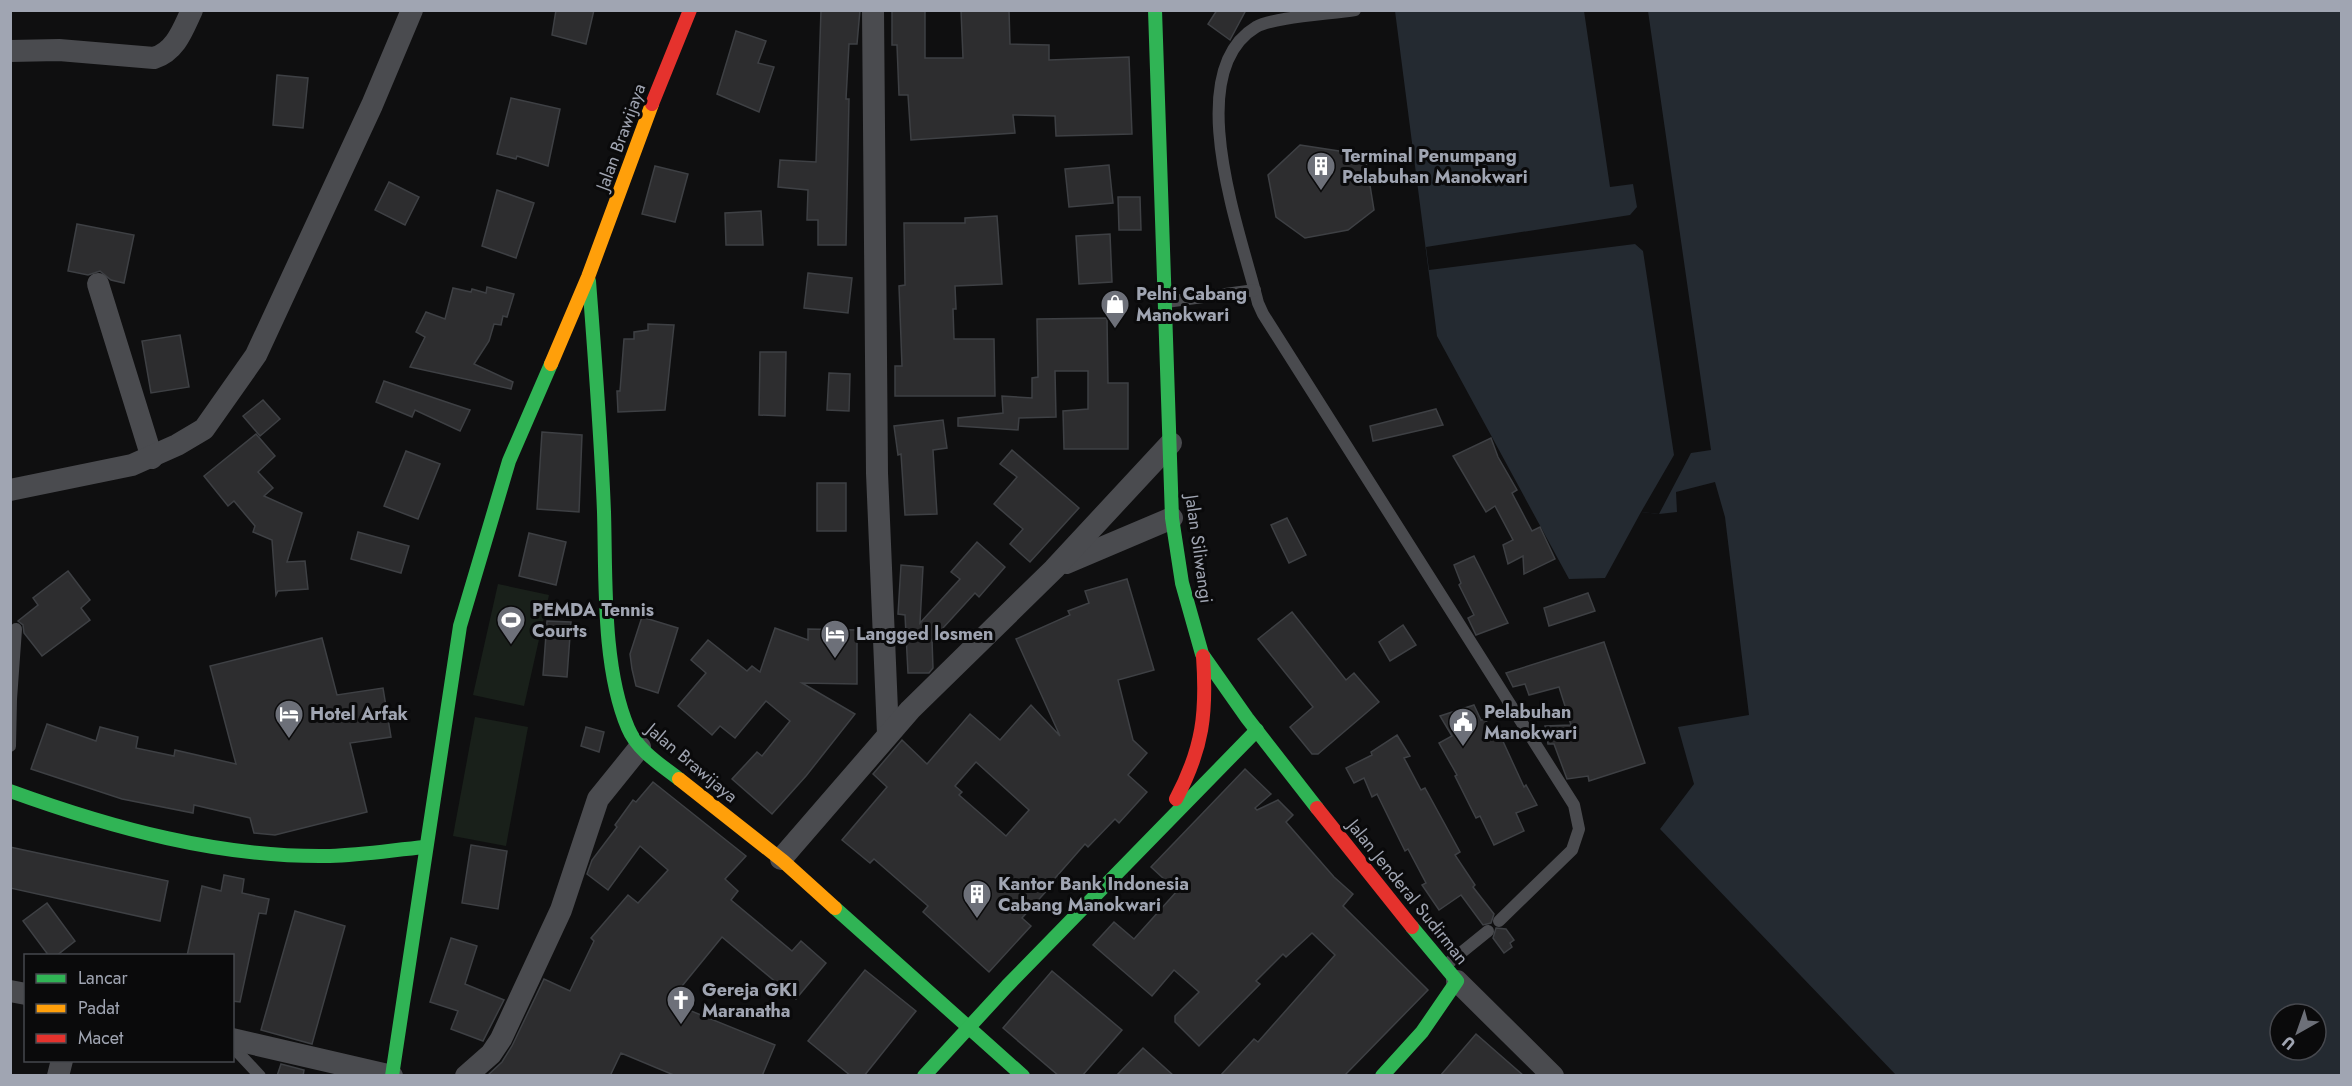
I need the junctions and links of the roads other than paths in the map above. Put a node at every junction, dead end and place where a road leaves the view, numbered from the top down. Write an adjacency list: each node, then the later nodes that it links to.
1 (192, 10): 7 (street)
2 (412, 10): 15 (street)
3 (690, 10): 8 (main road, Jalan Brawijaya)
4 (873, 10): 22 (street)
5 (1155, 10): 11 (main road, Jalan Siliwangi)
6 (1355, 10): 10 (lane)
7 (10, 51)
8 (588, 277): 12 (main road, Jalan Brawijaya); 13 (main road, Jalan Brawijaya)
9 (98, 284): 15 (street)
10 (1255, 290): 11 (lane); 29 (lane)
11 (1165, 302): 14 (main road, Jalan Siliwangi)
12 (558, 348): 13 (main road); 27 (main road, Jalan Brawijaya)
13 (594, 355): 24 (main road, Jalan Brawijaya)
14 (1171, 443): 17 (main road, Jalan Siliwangi); 18 (street)
15 (152, 458): 16 (street)
16 (10, 490)
17 (1172, 518): 18 (street); 20 (main road, Jalan Siliwangi)
18 (1054, 569): 22 (street)
19 (16, 629): 23 (lane)
20 (1203, 654): 21 (main road, Jalan Siliwangi); 26 (main road)
21 (1257, 730): 26 (main road); 31 (main road, Jalan Jenderal Sudirman)
22 (888, 734): 28 (street)
23 (10, 746)
24 (640, 747): 28 (main road, Jalan Brawijaya); 37 (street)
25 (10, 791): 27 (main road)
26 (1160, 830): 32 (main road)
27 (425, 847): 36 (main road, Jalan Brawijaya)
28 (781, 860): 32 (main road, Jalan Brawijaya)
29 (1499, 921)
30 (1488, 932): 31 (lane)
31 (1451, 973): 40 (main road, Jalan Jenderal Sudirman); 41 (street)
32 (968, 1029): 38 (main road); 39 (main road, Jalan Brawijaya)
33 (234, 1039): 36 (street)
34 (234, 1049): 35 (lane)
35 (260, 1076)
36 (392, 1076)
37 (466, 1076)
38 (924, 1076)
39 (1023, 1076)
40 (1382, 1076)
41 (1553, 1076)

